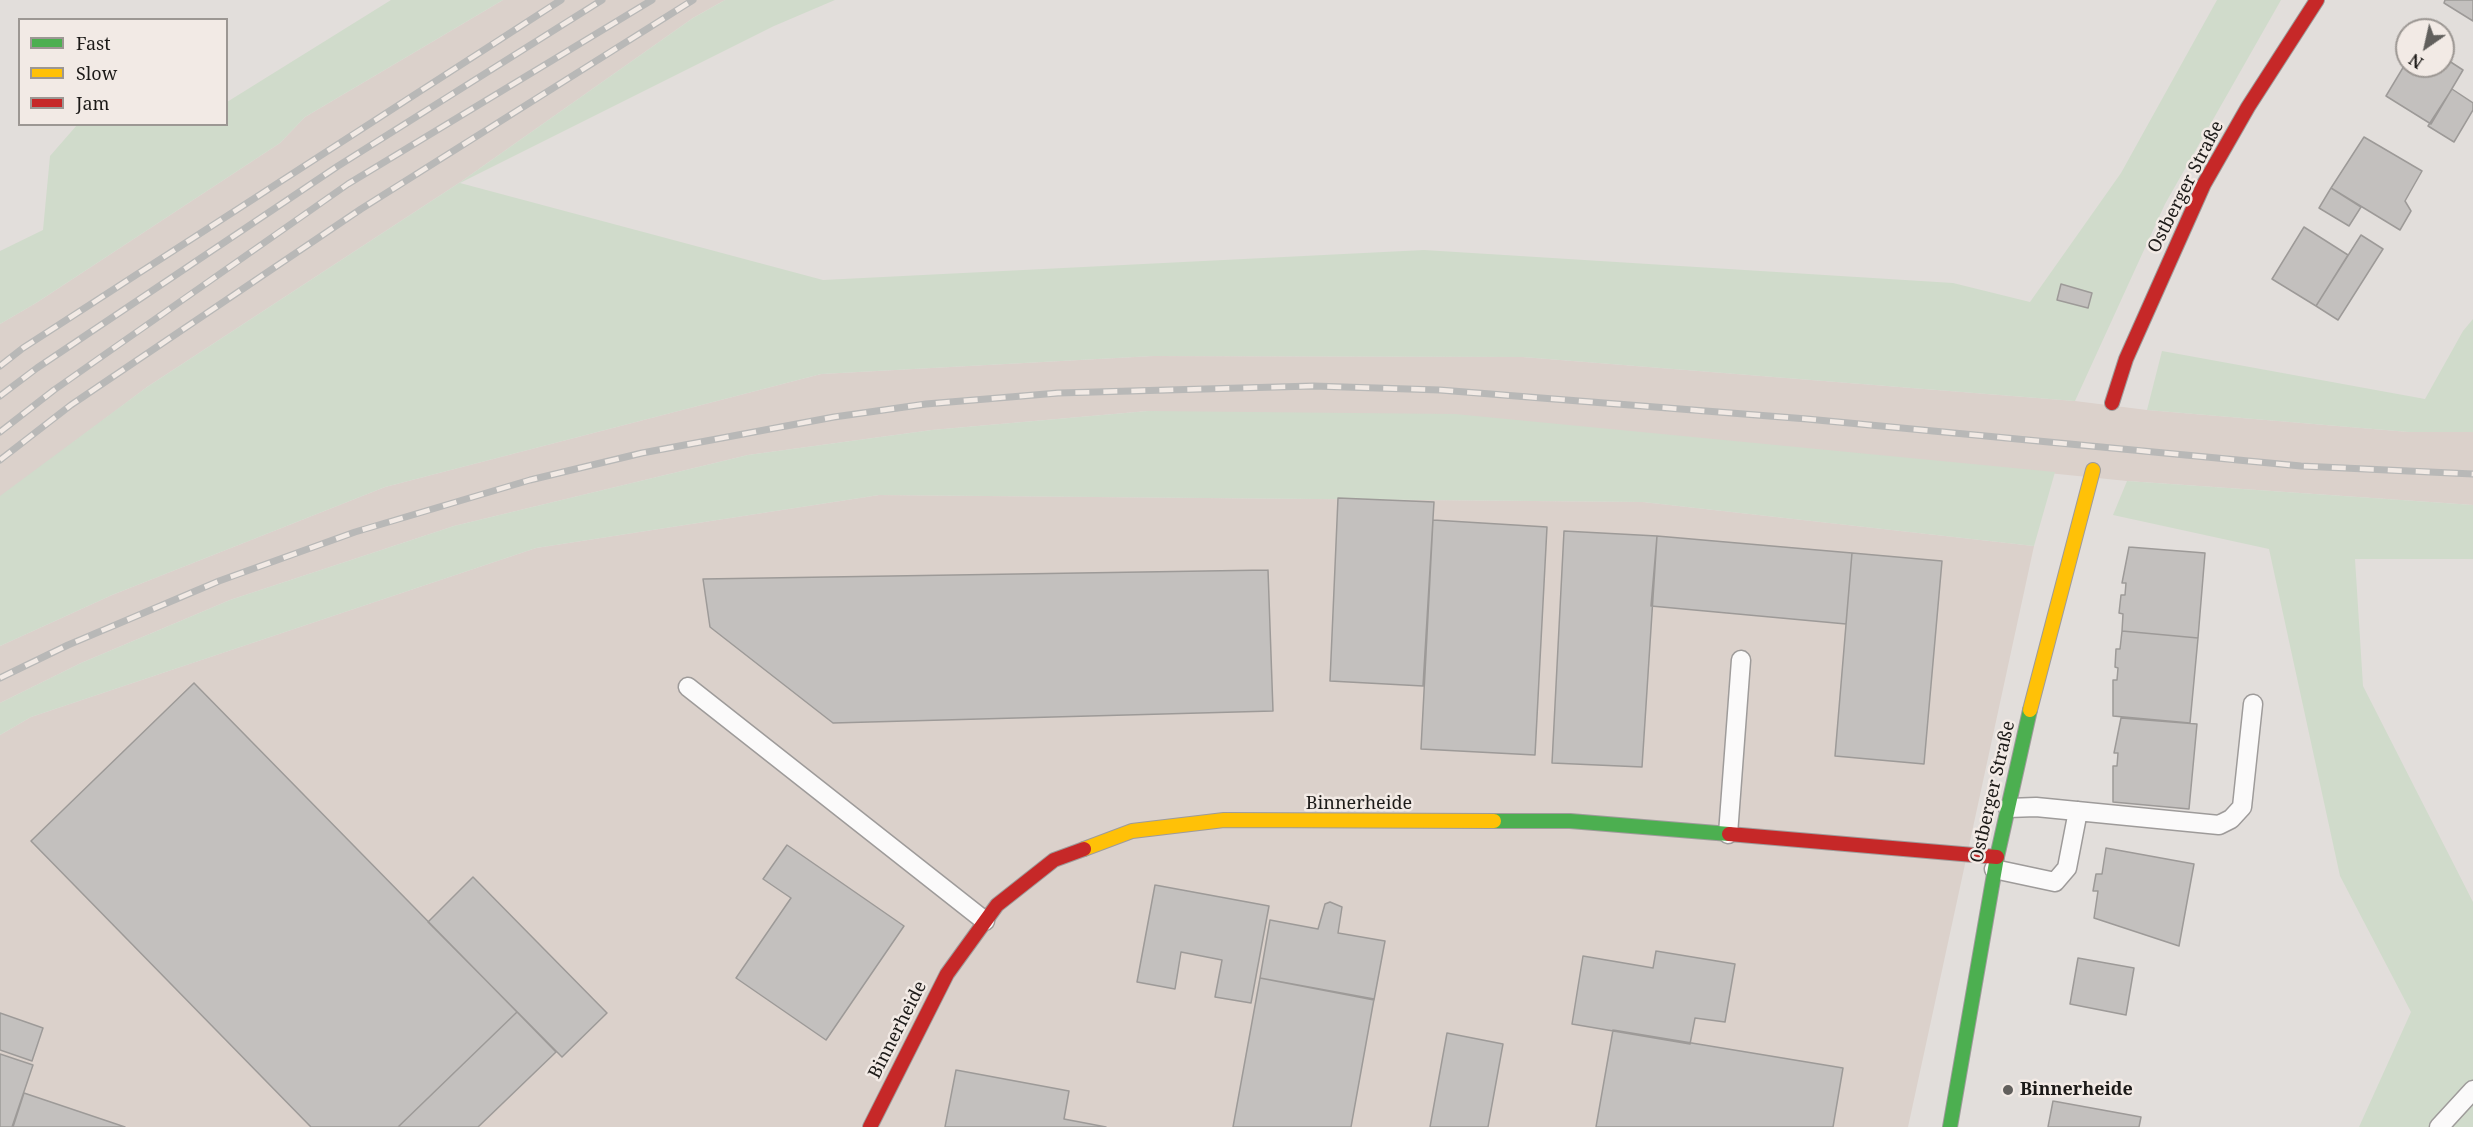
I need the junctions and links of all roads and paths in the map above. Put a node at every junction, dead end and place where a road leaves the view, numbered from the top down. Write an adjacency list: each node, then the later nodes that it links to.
1 (2317, 0): 2 (street, Ostberger Straße)
2 (2112, 403)
3 (2092, 470): 7 (street, Ostberger Straße)
4 (1741, 660): 9 (lane)
5 (688, 687): 11 (lane)
6 (2253, 704): 8 (lane)
7 (2008, 808): 8 (lane); 10 (street, Ostberger Straße)
8 (2078, 811): 10 (lane)
9 (1728, 834): 10 (street, Binnerheide); 11 (street, Binnerheide)
10 (1995, 863): 14 (street, Ostberger Straße)
11 (985, 921): 13 (street, Binnerheide)
12 (2473, 1090): 15 (lane)
13 (870, 1127)
14 (1950, 1127)
15 (2439, 1127)

